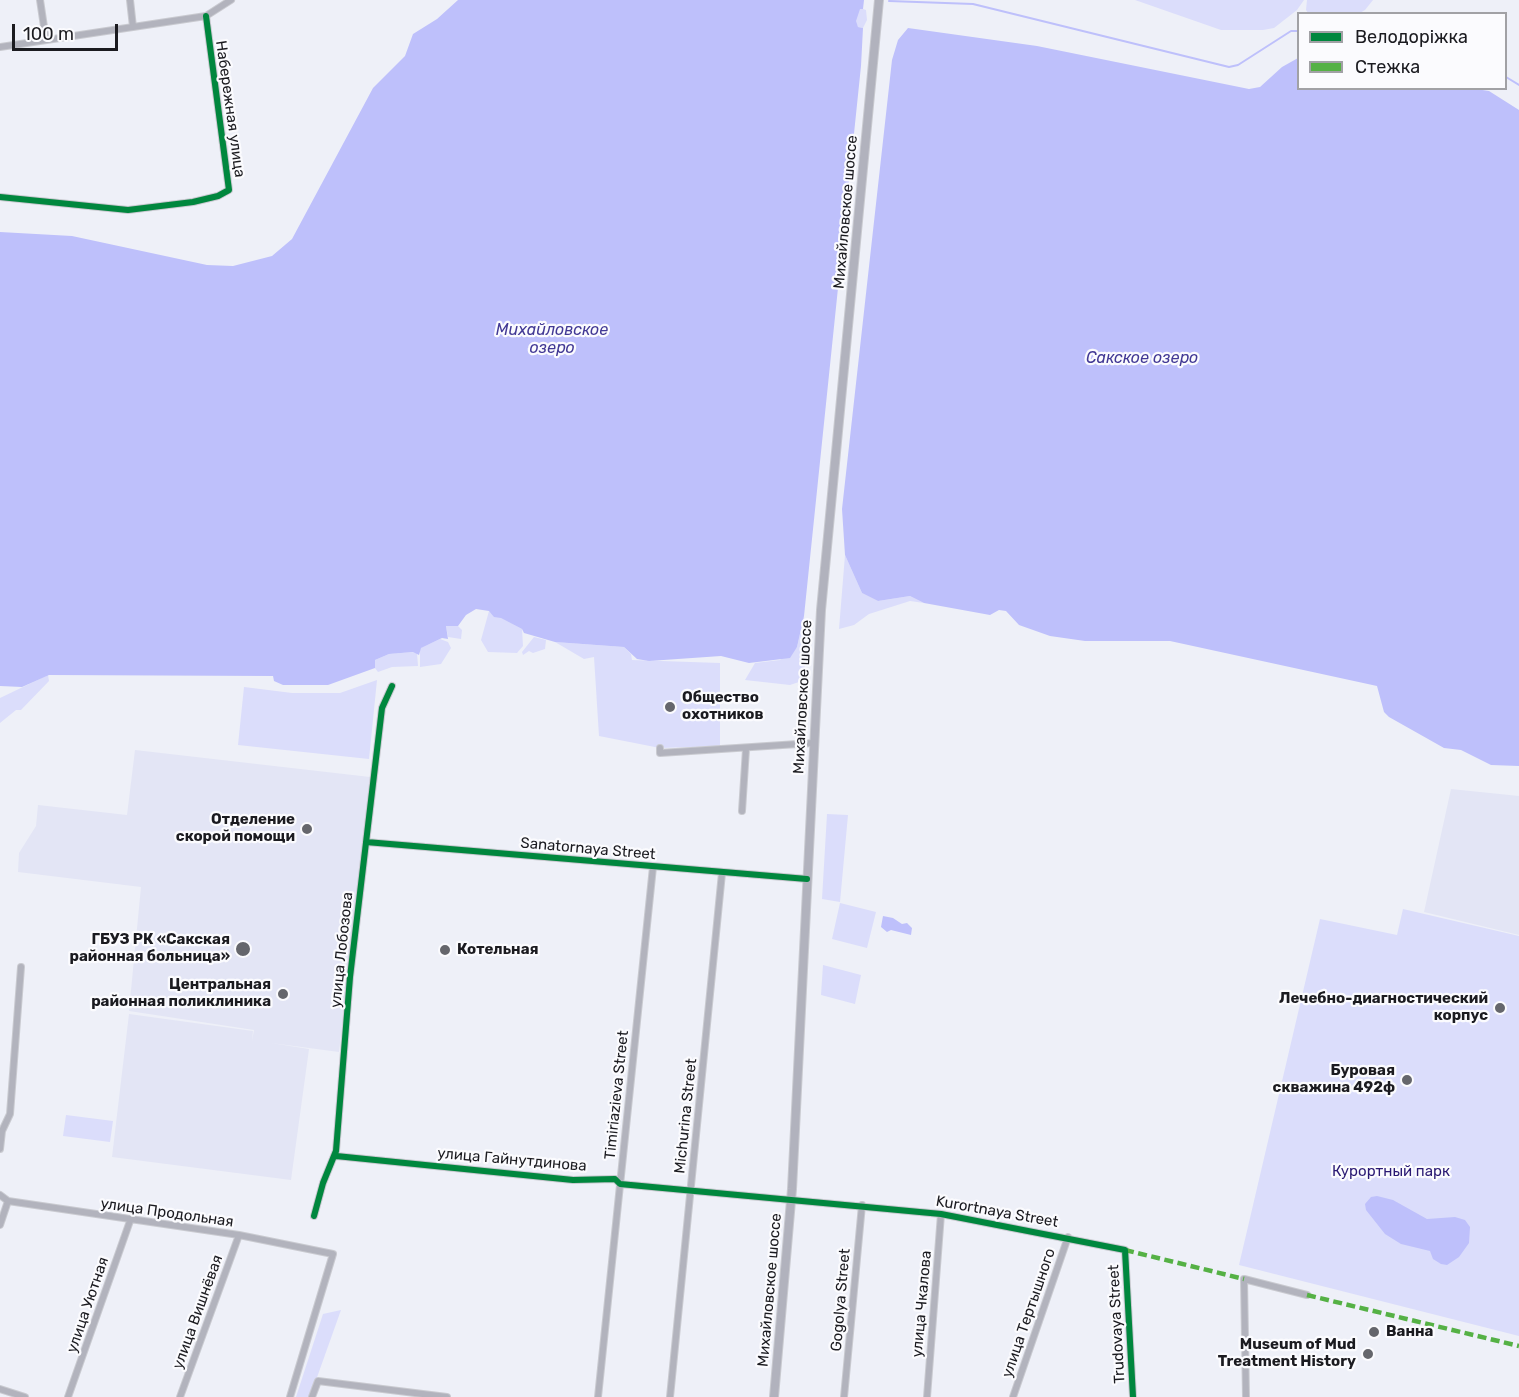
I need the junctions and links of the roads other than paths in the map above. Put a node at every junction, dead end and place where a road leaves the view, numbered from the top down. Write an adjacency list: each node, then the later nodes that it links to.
1 (40, 0): 7 (street)
2 (130, 0): 6 (street)
3 (231, 0): 5 (street)
4 (879, 0): 11 (main road, Михайловское шоссе)
5 (206, 16): 6 (street); 9 (street, Набережная улица)
6 (133, 27): 7 (street)
7 (46, 40): 8 (street)
8 (0, 47)
9 (0, 197)
10 (392, 686): 15 (street, улица Лобозова)
11 (813, 742): 13 (street); 18 (main road, Михайловское шоссе)
12 (660, 748): 13 (street)
13 (746, 749): 14 (street)
14 (742, 811)
15 (366, 842): 16 (street, Sanatornaya Street); 21 (street, улица Лобозова)
16 (653, 867): 17 (street, Sanatornaya Street); 22 (street, Timiriazieva Street)
17 (722, 873): 18 (street, Sanatornaya Street); 23 (street, Michurina Street)
18 (807, 879): 26 (main road, Михайловское шоссе)
19 (21, 967): 20 (street)
20 (0, 1149)
21 (335, 1157): 22 (street, улица Гайнутдинова); 29 (street, улица Лобозова)
22 (620, 1184): 23 (street, улица Гайнутдинова); 43 (street, Timiriazieva Street)
23 (691, 1192): 26 (street, улица Гайнутдинова); 44 (street, Michurina Street)
24 (0, 1195): 25 (street, улица Продольная)
25 (8, 1201): 30 (street, улица Продольная); 31 (street)
26 (791, 1201): 27 (street, Kurortnaya Street); 45 (main road, Михайловское шоссе)
27 (862, 1205): 28 (street, Kurortnaya Street); 46 (street, Gogolya Street)
28 (941, 1214): 33 (street, Kurortnaya Street); 47 (street, улица Чкалова)
29 (314, 1216)
30 (130, 1221): 32 (street, улица Продольная); 38 (street, улица Уютная)
31 (0, 1224)
32 (239, 1235): 39 (street, улица Вишнёвая); 40 (street, улица Продольная)
33 (1068, 1236): 34 (street, Kurortnaya Street); 48 (street, улица Тертышного)
34 (1125, 1250): 49 (street, Trudovaya Street)
35 (1307, 1295): 50 (street)
36 (0, 1389): 37 (street)
37 (25, 1397)
38 (68, 1397)
39 (180, 1397)
40 (290, 1397)
41 (312, 1397): 42 (street)
42 (447, 1397)
43 (598, 1397)
44 (670, 1397)
45 (774, 1397)
46 (844, 1397)
47 (927, 1397)
48 (1013, 1397)
49 (1133, 1397)
50 (1246, 1397)

